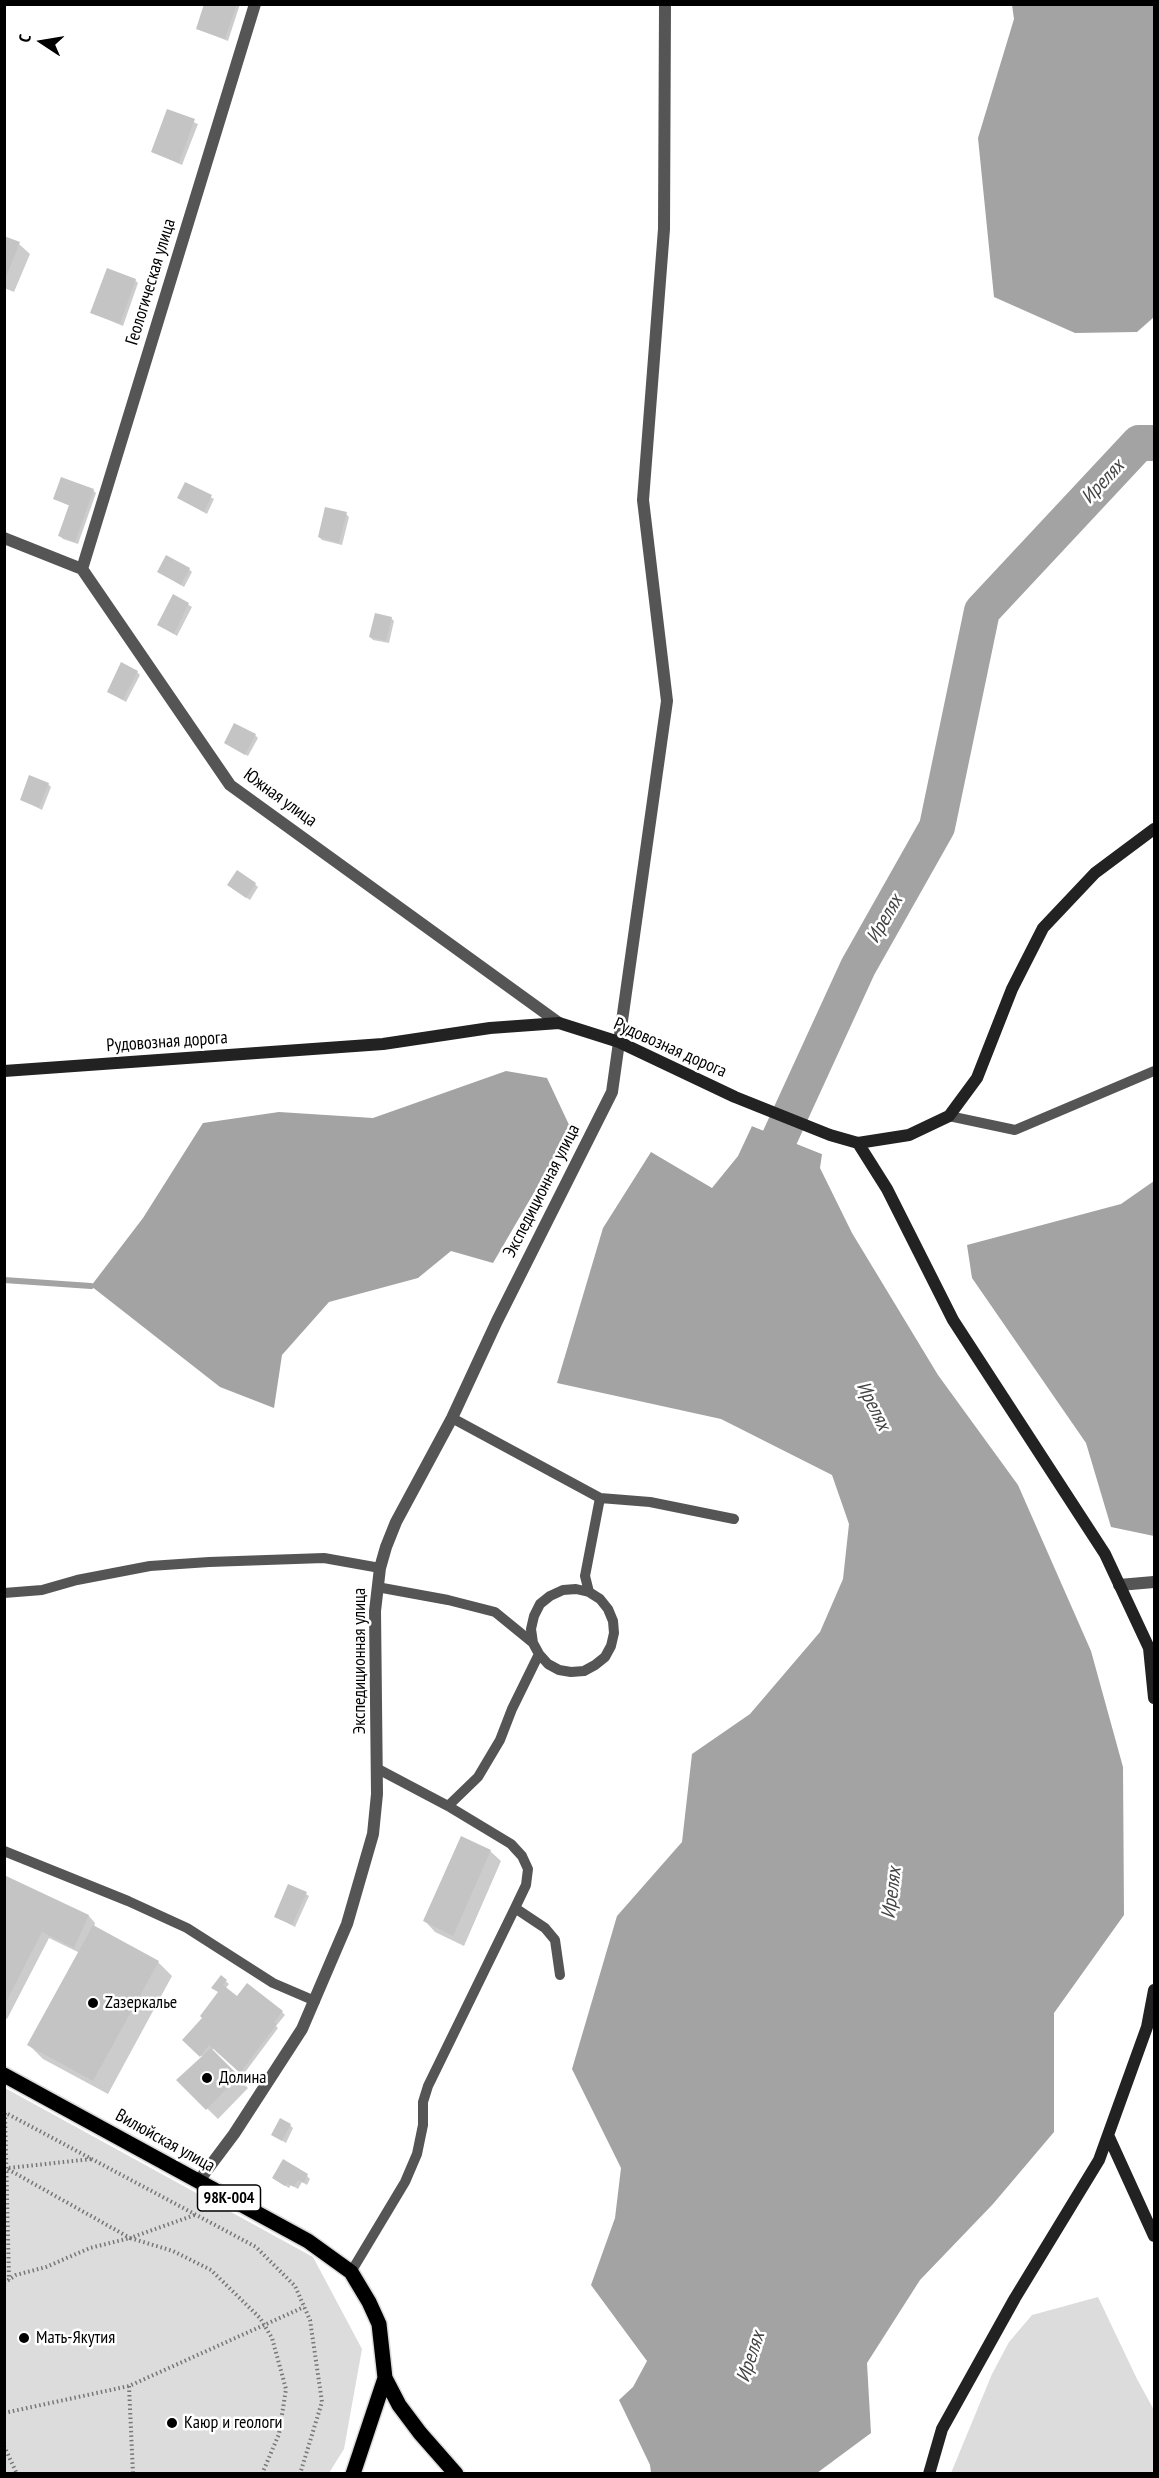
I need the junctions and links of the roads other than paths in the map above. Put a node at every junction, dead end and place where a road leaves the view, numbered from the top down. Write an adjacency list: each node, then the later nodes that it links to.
1 (255, 4): 4 (street, Геологическая улица)
2 (665, 4): 7 (street, Экспедиционная улица)
3 (4, 538): 4 (street)
4 (82, 569): 6 (street, Южная улица)
5 (1155, 829): 10 (street, Рудовозная дорога)
6 (559, 1023): 7 (street, Рудовозная дорога); 8 (street, Рудовозная дорога)
7 (619, 1042): 11 (street, Рудовозная дорога); 12 (street, Экспедиционная улица)
8 (4, 1071)
9 (1155, 1071): 10 (lane)
10 (949, 1116): 11 (street, Рудовозная дорога)
11 (858, 1143): 17 (street)
12 (452, 1418): 13 (lane); 15 (street, Экспедиционная улица)
13 (600, 1498): 14 (lane); 19 (lane)
14 (734, 1519)
15 (380, 1568): 18 (street, Экспедиционная улица); 20 (lane)
16 (1155, 1582): 17 (street)
17 (1119, 1585): 23 (street)
18 (377, 1587): 21 (lane); 24 (street, Экспедиционная улица)
19 (590, 1592): 21 (lane); 22 (lane)
20 (4, 1593)
21 (533, 1643): 22 (lane)
22 (539, 1654): 25 (lane)
23 (1155, 1698)
24 (378, 1769): 25 (lane); 30 (street, Экспедиционная улица)
25 (448, 1806): 27 (lane)
26 (4, 1851): 30 (lane)
27 (515, 1908): 28 (lane); 35 (lane)
28 (560, 1975)
29 (1155, 1990): 32 (street)
30 (315, 2001): 33 (street, Экспедиционная улица)
31 (4, 2075): 33 (main road, Вилюйская улица / 98К-004)
32 (1108, 2134): 34 (street); 39 (street)
33 (198, 2182): 35 (main road, Вилюйская улица / 98К-004)
34 (1155, 2236)
35 (351, 2272): 36 (main road, Вилюйская улица / 98К-004)
36 (385, 2378): 37 (main road, 98К-004); 38 (main road, Вилюйская улица / 98К-004)
37 (353, 2474)
38 (456, 2474)
39 (929, 2474)

